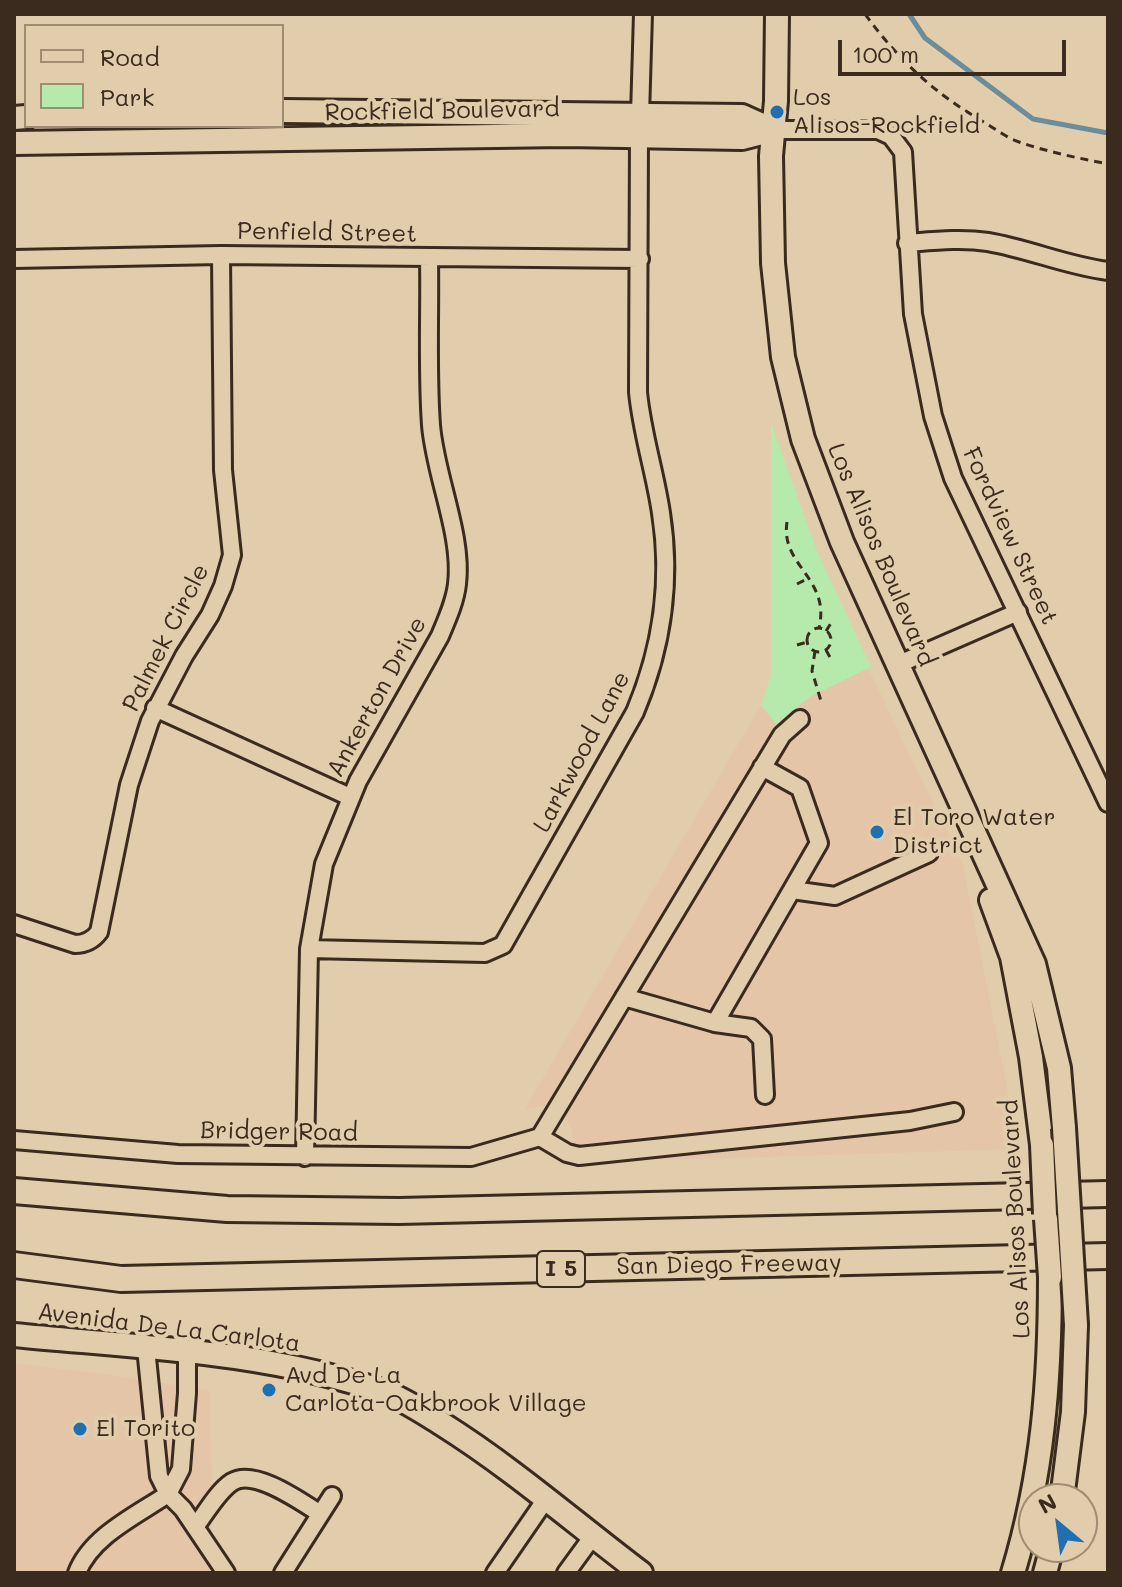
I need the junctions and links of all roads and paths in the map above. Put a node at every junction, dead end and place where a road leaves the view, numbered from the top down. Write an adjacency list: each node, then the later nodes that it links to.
1 (643, 14): 5 (street, Larkwood Lane)
2 (777, 14): 6 (main road, Los Alisos Boulevard)
3 (865, 14): 9 (path)
4 (284, 111): 5 (main road, Rockfield Boulevard)
5 (640, 126): 6 (main road, Rockfield Boulevard); 8 (main road, Rockfield Boulevard); 14 (street, Larkwood Lane)
6 (773, 130): 7 (street, Rockfield Boulevard); 28 (main road, Los Alisos Boulevard)
7 (891, 136): 10 (street, Fordview Street)
8 (14, 143)
9 (1108, 164)
10 (907, 243): 15 (street); 19 (street, Fordview Street)
11 (221, 255): 12 (street, Penfield Street); 13 (street, Penfield Street); 30 (street, Palmek Circle)
12 (429, 258): 14 (street, Penfield Street); 33 (street, Ankerton Drive)
13 (14, 259)
14 (640, 259): 39 (street, Larkwood Lane)
15 (1108, 271)
16 (787, 522): 17 (path)
17 (809, 578): 18 (path); 21 (path)
18 (797, 584)
19 (1018, 612): 28 (street); 34 (street, Fordview Street)
20 (833, 620): 22 (path)
21 (819, 628): 22 (path); 23 (path)
22 (826, 631): 25 (path)
23 (807, 642): 24 (path); 26 (path)
24 (797, 645)
25 (826, 650): 26 (path); 27 (path)
26 (815, 651): 29 (path)
27 (832, 661)
28 (899, 664): 36 (main road, Los Alisos Boulevard)
29 (821, 701)
30 (155, 708): 33 (street); 38 (street, Palmek Circle)
31 (800, 719): 32 (street)
32 (762, 767): 37 (street); 40 (street)
33 (350, 797): 39 (street, Ankerton Drive)
34 (1108, 803)
35 (929, 853): 37 (street)
36 (989, 863): 54 (main road, Los Alisos Boulevard, bridge); 67 (main road, Los Alisos Boulevard, bridge)
37 (792, 890): 41 (street)
38 (14, 924)
39 (309, 949): 46 (street, Ankerton Drive)
40 (624, 997): 41 (street); 44 (street)
41 (715, 1023): 42 (street)
42 (765, 1095)
43 (954, 1112): 44 (street)
44 (540, 1137): 46 (street, Bridger Road)
45 (14, 1140): 46 (street, Bridger Road)
46 (305, 1157)
47 (14, 1191): 48 (highway)
48 (1108, 1194)
49 (1108, 1256): 50 (highway, San Diego Freeway / I 5)
50 (14, 1265)
51 (14, 1335): 52 (main road, Avenida De La Carlota)
52 (146, 1348): 53 (main road, Avenida De La Carlota); 55 (street)
53 (187, 1353): 55 (street); 57 (main road, Avenida De La Carlota)
54 (1064, 1483)
55 (168, 1494): 59 (street); 61 (street)
56 (332, 1496): 58 (street)
57 (546, 1499): 60 (main road, Avenida De La Carlota); 64 (street)
58 (319, 1513): 59 (street); 63 (street)
59 (195, 1527): 62 (street)
60 (593, 1536): 65 (street); 66 (main road, Avenida De La Carlota)
61 (77, 1573)
62 (226, 1573)
63 (283, 1573)
64 (495, 1573)
65 (566, 1573)
66 (641, 1573)
67 (1013, 1573)

